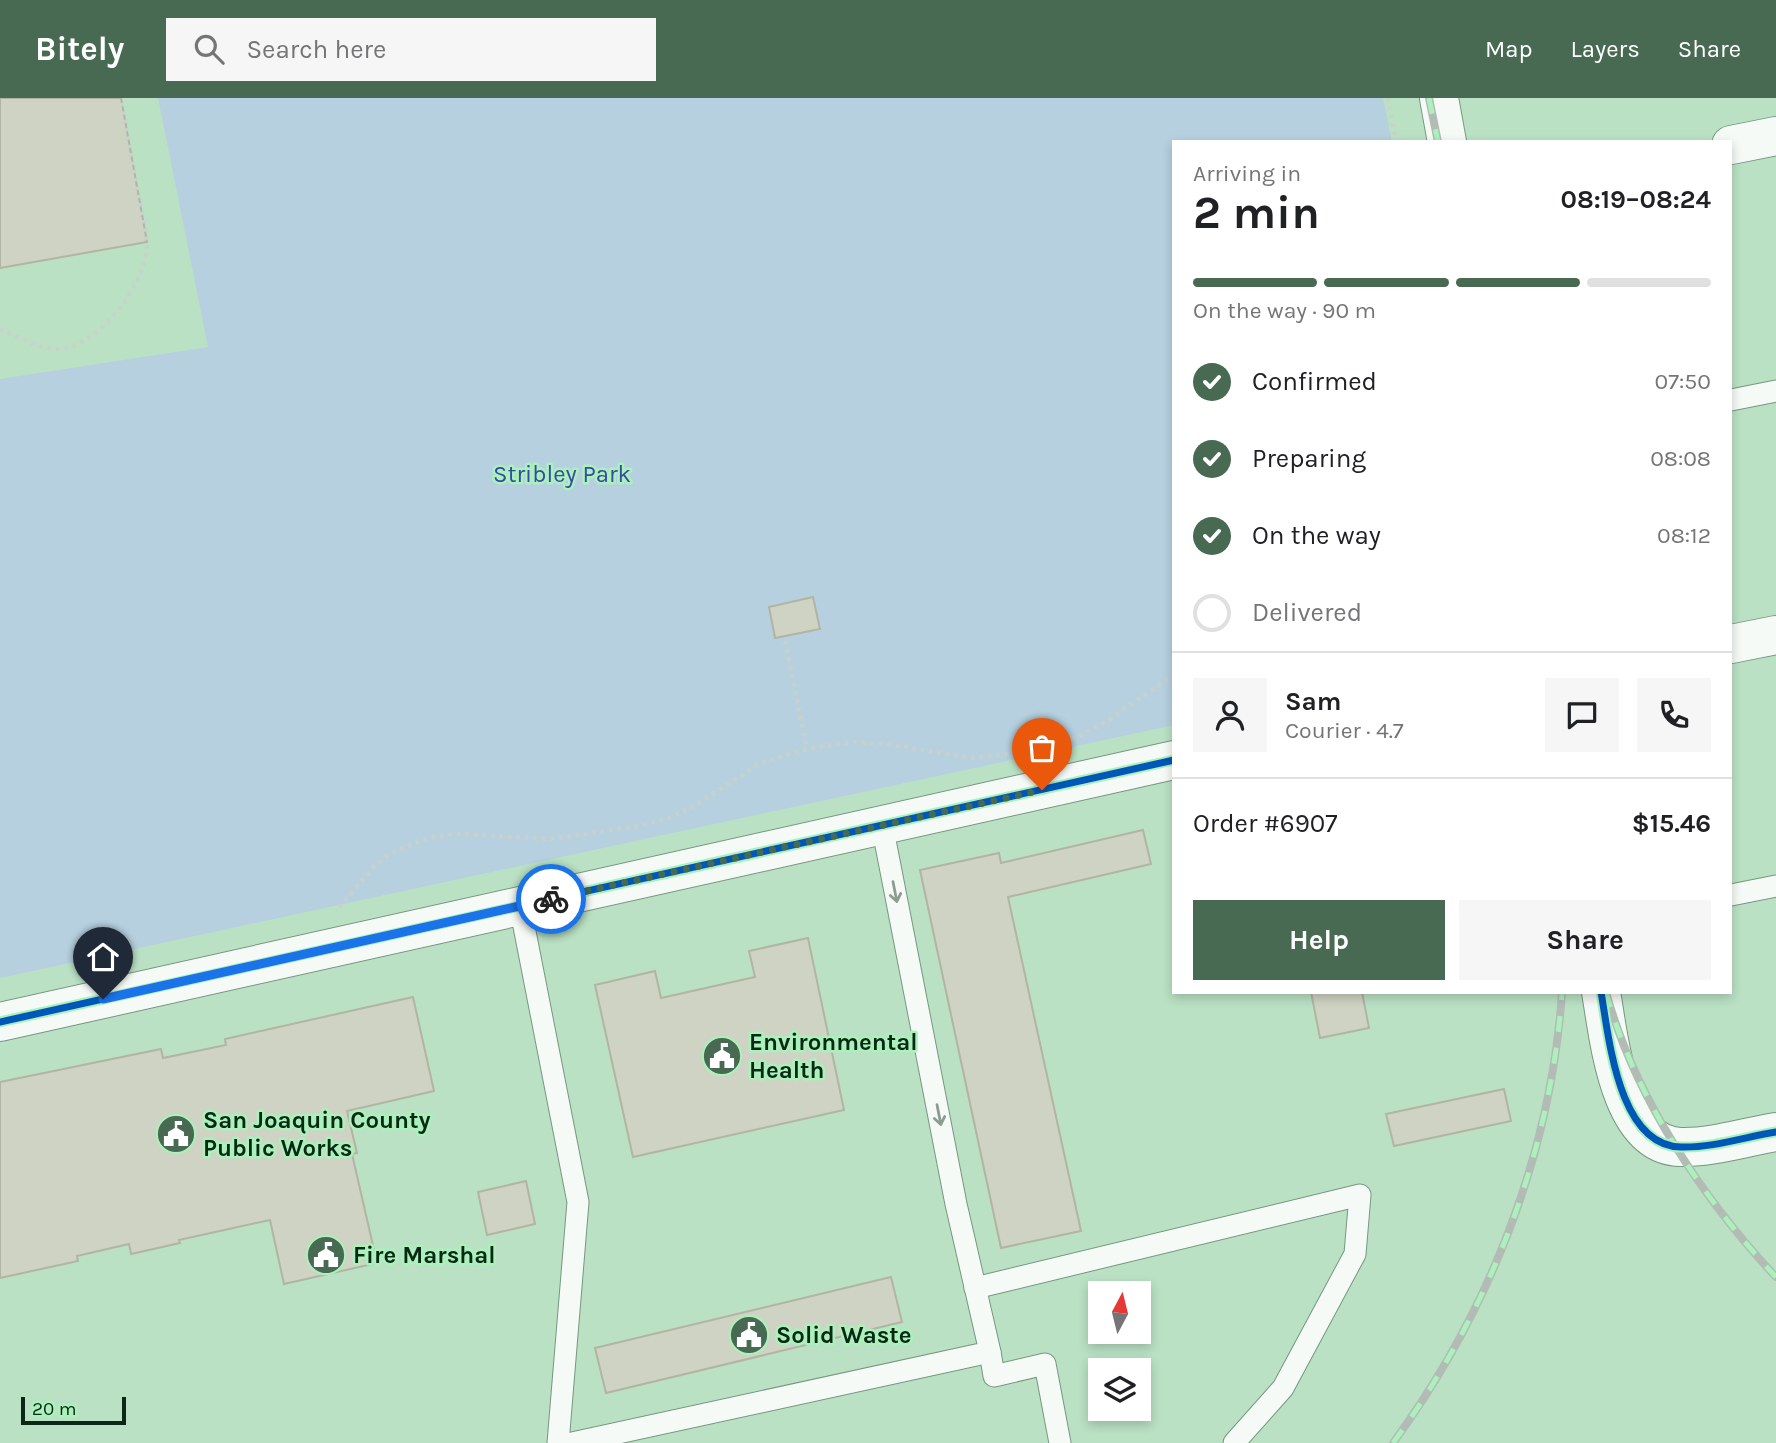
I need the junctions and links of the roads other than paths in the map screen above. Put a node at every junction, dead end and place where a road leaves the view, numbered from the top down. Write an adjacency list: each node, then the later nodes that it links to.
1 (1439, 98): 3 (street)
2 (1776, 136): 4 (street)
3 (1447, 140)
4 (1732, 145)
5 (1776, 391): 6 (lane)
6 (1732, 400)
7 (1776, 635): 8 (street)
8 (1732, 644)
9 (1172, 760): 10 (street)
10 (882, 825): 13 (street); 17 (lane, one-way to 17)
11 (1776, 886): 12 (lane)
12 (1732, 895)
13 (520, 906): 15 (street); 19 (lane)
14 (1601, 994): 16 (street)
15 (0, 1022)
16 (1776, 1132)
17 (975, 1288): 18 (lane); 22 (lane)
18 (990, 1352): 20 (lane); 21 (lane)
19 (558, 1443)
20 (572, 1443)
21 (1060, 1443)
22 (1234, 1443)

